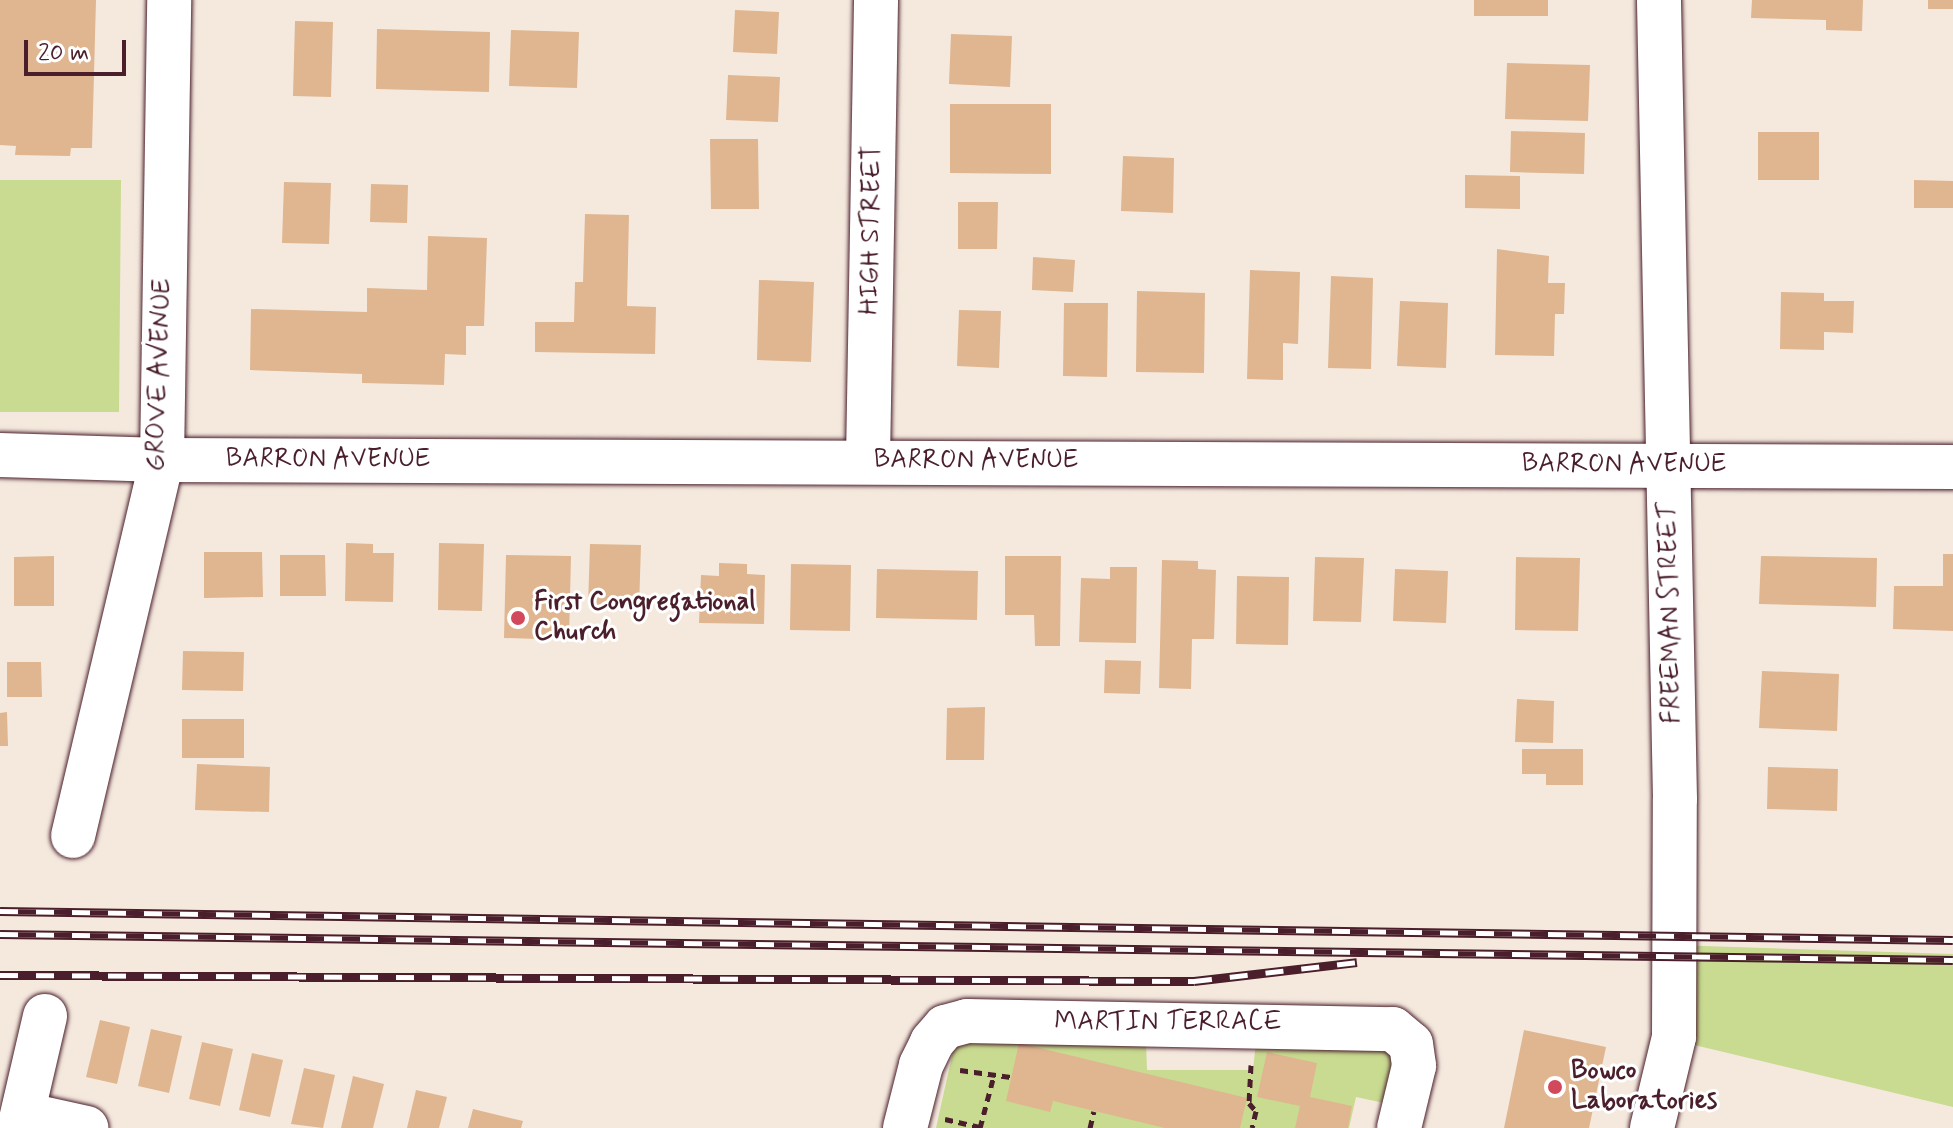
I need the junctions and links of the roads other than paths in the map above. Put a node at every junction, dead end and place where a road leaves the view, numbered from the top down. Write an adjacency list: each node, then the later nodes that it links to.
1 (169, 0): 5 (street, GROVE AVENUE)
2 (876, 0): 6 (street, HIGH STREET)
3 (1659, 0): 7 (street, FREEMAN STREET)
4 (0, 455): 5 (street, BARRON AVENUE)
5 (162, 460): 6 (street, BARRON AVENUE); 9 (street, GROVE AVENUE)
6 (868, 460): 7 (street, BARRON AVENUE)
7 (1668, 465): 8 (street, BARRON AVENUE); 15 (street, FREEMAN STREET)
8 (1953, 467)
9 (73, 836)
10 (45, 1016): 11 (street)
11 (21, 1121): 12 (street)
12 (86, 1128)
13 (905, 1128): 14 (street, MARTIN TERRACE)
14 (1399, 1128)
15 (1652, 1128)

